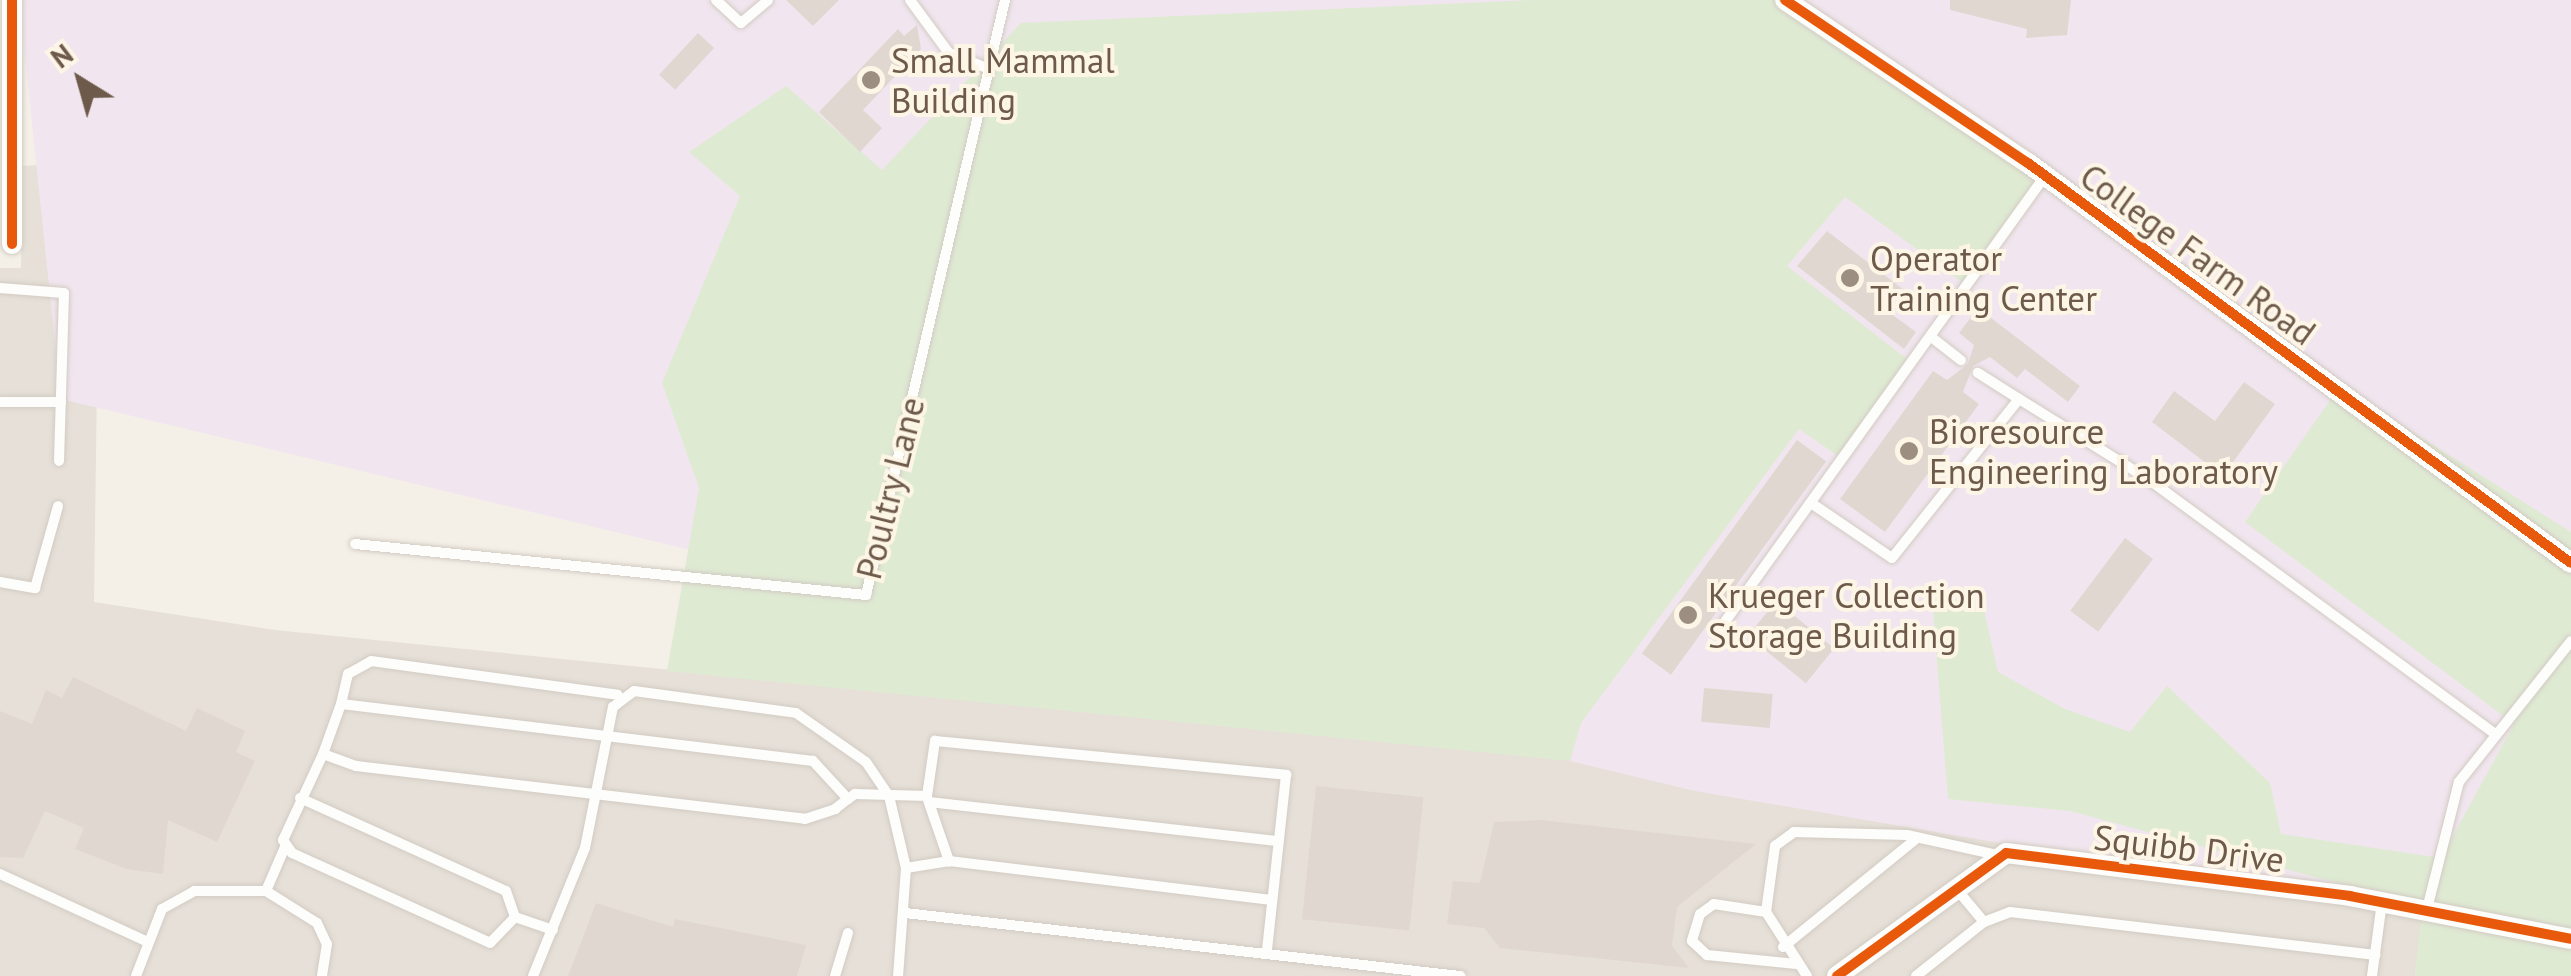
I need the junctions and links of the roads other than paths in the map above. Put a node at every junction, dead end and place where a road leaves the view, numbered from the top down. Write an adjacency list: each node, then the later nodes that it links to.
1 (12, 0): 9 (street)
2 (716, 0): 3 (lane)
3 (768, 0)
4 (910, 0): 7 (lane)
5 (1006, 0): 7 (lane, Poultry Lane)
6 (1785, 0): 8 (street, College Farm Road)
7 (989, 69): 20 (lane, Poultry Lane)
8 (2045, 176): 11 (lane); 21 (street, College Farm Road)
9 (12, 244)
10 (0, 288): 16 (lane)
11 (1935, 340): 12 (lane); 19 (lane)
12 (1961, 360)
13 (1978, 373): 14 (lane)
14 (2019, 399): 19 (lane); 27 (lane)
15 (0, 402): 16 (lane)
16 (61, 402): 17 (lane)
17 (59, 461)
18 (58, 506): 22 (lane)
19 (1814, 506): 23 (lane)
20 (355, 544)
21 (2571, 563)
22 (0, 582)
23 (1719, 630)
24 (2571, 641): 27 (lane)
25 (618, 694): 26 (lane); 28 (lane); 31 (lane)
26 (341, 704): 28 (lane); 29 (lane)
27 (2493, 732): 46 (lane)
28 (608, 736): 30 (lane); 33 (lane)
29 (323, 754): 30 (lane); 32 (lane)
30 (596, 792): 33 (lane); 51 (lane)
31 (890, 796): 33 (lane); 34 (lane); 40 (lane)
32 (300, 798): 37 (lane); 49 (lane)
33 (848, 799)
34 (928, 799): 36 (lane); 36 (lane); 39 (lane)
35 (1917, 838): 38 (lane); 47 (lane); 55 (lane)
36 (1279, 841): 44 (lane)
37 (285, 847): 43 (lane); 49 (lane)
38 (1998, 855): 42 (street); 45 (street, Squibb Drive)
39 (948, 861): 40 (lane); 44 (lane)
40 (906, 868): 48 (lane)
41 (0, 874): 54 (lane)
42 (1953, 885): 50 (lane); 66 (street)
43 (266, 891): 54 (lane); 60 (lane)
44 (1272, 900): 56 (lane)
45 (2382, 901): 46 (street, Squibb Drive); 57 (lane)
46 (2428, 909): 53 (street, Squibb Drive)
47 (1766, 912): 55 (lane); 58 (lane)
48 (905, 913): 56 (lane); 63 (lane)
49 (515, 916): 51 (lane)
50 (1984, 922): 57 (lane); 67 (lane)
51 (553, 930): 61 (lane)
52 (848, 933): 62 (lane)
53 (2571, 939)
54 (146, 941): 59 (lane)
55 (1784, 947): 58 (lane)
56 (1267, 950): 64 (lane)
57 (2375, 955): 68 (lane)
58 (1796, 964): 65 (lane)
59 (136, 976)
60 (322, 976)
61 (533, 976)
62 (835, 976)
63 (898, 976)
64 (1460, 976)
65 (1806, 976)
66 (1837, 976)
67 (1916, 976)
68 (2372, 976)

